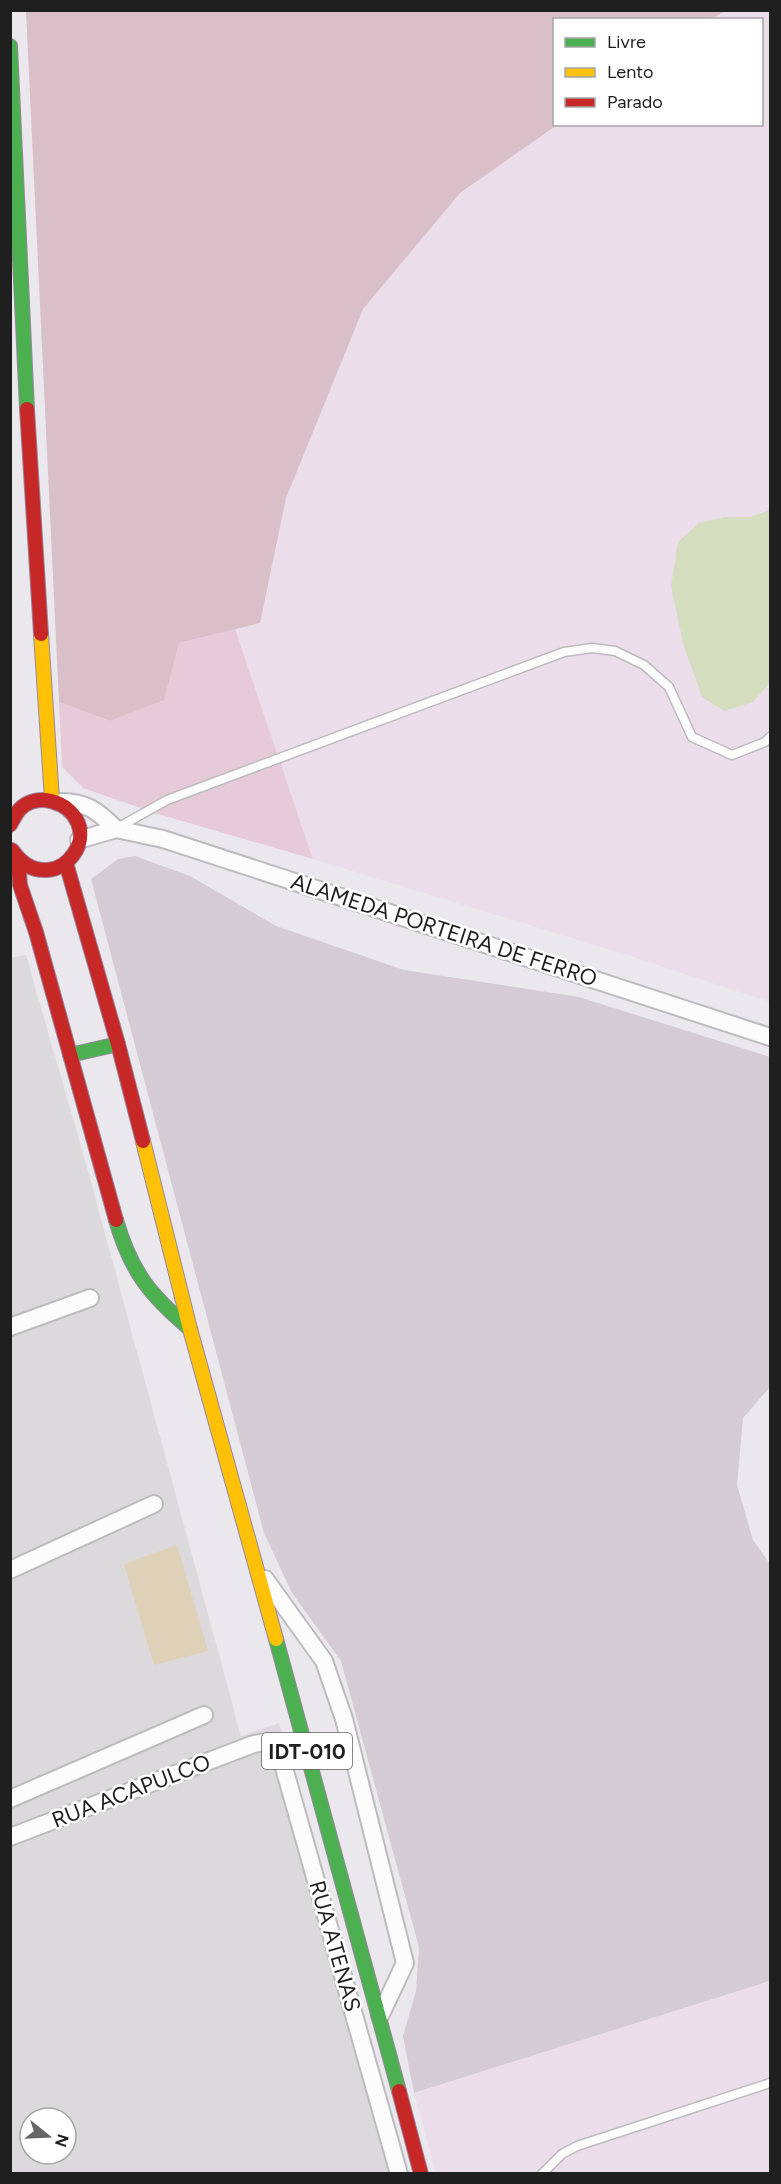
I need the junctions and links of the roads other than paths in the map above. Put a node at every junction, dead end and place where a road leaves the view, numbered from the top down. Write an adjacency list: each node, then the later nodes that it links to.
1 (10, 46): 4 (main road)
2 (771, 737): 6 (lane)
3 (11, 800): 5 (main road)
4 (55, 801): 5 (main road); 6 (street, ALAMEDA PORTEIRA DE FERRO); 7 (main road)
5 (11, 823)
6 (116, 829): 7 (street, ALAMEDA PORTEIRA DE FERRO); 11 (street, ALAMEDA PORTEIRA DE FERRO)
7 (79, 840): 10 (main road)
8 (10, 845): 9 (main road)
9 (18, 859): 10 (main road); 13 (main road)
10 (66, 863): 12 (main road)
11 (771, 1037)
12 (118, 1044): 13 (main road); 16 (main road)
13 (70, 1055): 16 (main road)
14 (90, 1298): 15 (street)
15 (10, 1327)
16 (190, 1329): 18 (main road, IDT-010)
17 (154, 1504): 19 (street)
18 (257, 1568): 24 (main road, IDT-010); 24 (street)
19 (10, 1570)
20 (204, 1715): 22 (street)
21 (251, 1745): 23 (street, RUA ACAPULCO); 26 (street, RUA ATENAS)
22 (10, 1799)
23 (10, 1837)
24 (380, 2016): 27 (main road, IDT-010)
25 (771, 2083): 28 (lane)
26 (399, 2174)
27 (421, 2174)
28 (542, 2174)

